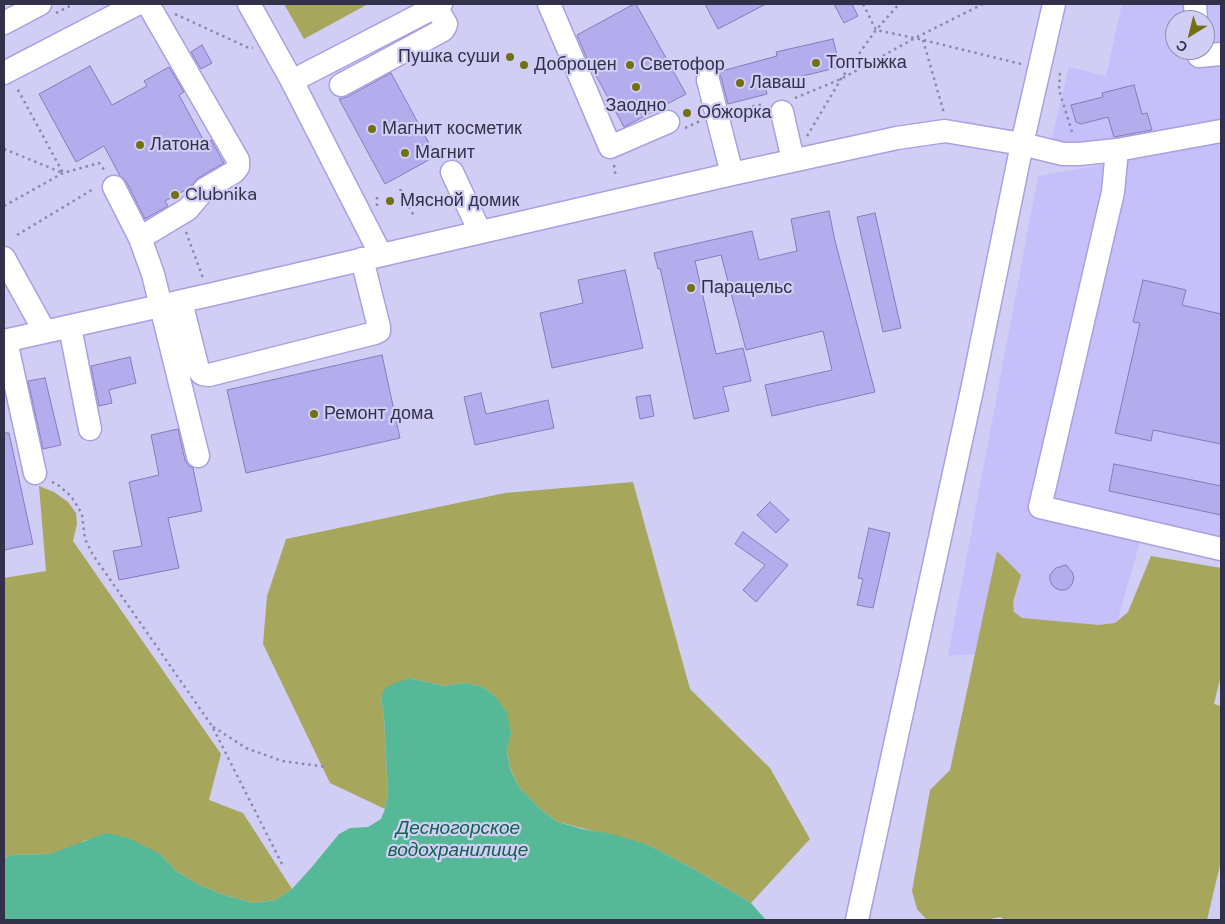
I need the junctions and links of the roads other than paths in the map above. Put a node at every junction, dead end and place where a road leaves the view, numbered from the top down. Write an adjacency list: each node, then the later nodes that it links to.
1 (40, 4): 8 (street)
2 (137, 4): 9 (street)
3 (148, 4): 23 (street)
4 (249, 4): 11 (street)
5 (549, 4): 14 (street)
6 (1054, 4): 16 (street)
7 (437, 5): 11 (street); 12 (street)
8 (4, 23)
9 (6, 72)
10 (708, 80): 20 (street)
11 (292, 81): 24 (street)
12 (341, 86)
13 (780, 105): 18 (street)
14 (668, 122)
15 (1221, 132): 17 (street)
16 (1022, 144): 17 (street); 18 (street); 34 (street)
17 (1117, 150): 33 (street)
18 (798, 152): 20 (street)
19 (452, 172): 22 (street)
20 (732, 174): 22 (street)
21 (112, 183): 23 (street)
22 (480, 232): 24 (street)
23 (140, 238): 26 (street)
24 (372, 257): 26 (street); 26 (street)
25 (4, 258): 28 (street)
26 (171, 304): 27 (street); 31 (street)
27 (70, 326): 28 (street); 30 (street)
28 (45, 332): 29 (street)
29 (5, 341): 32 (street)
30 (90, 430)
31 (198, 456)
32 (35, 473)
33 (1221, 549)
34 (857, 920)

